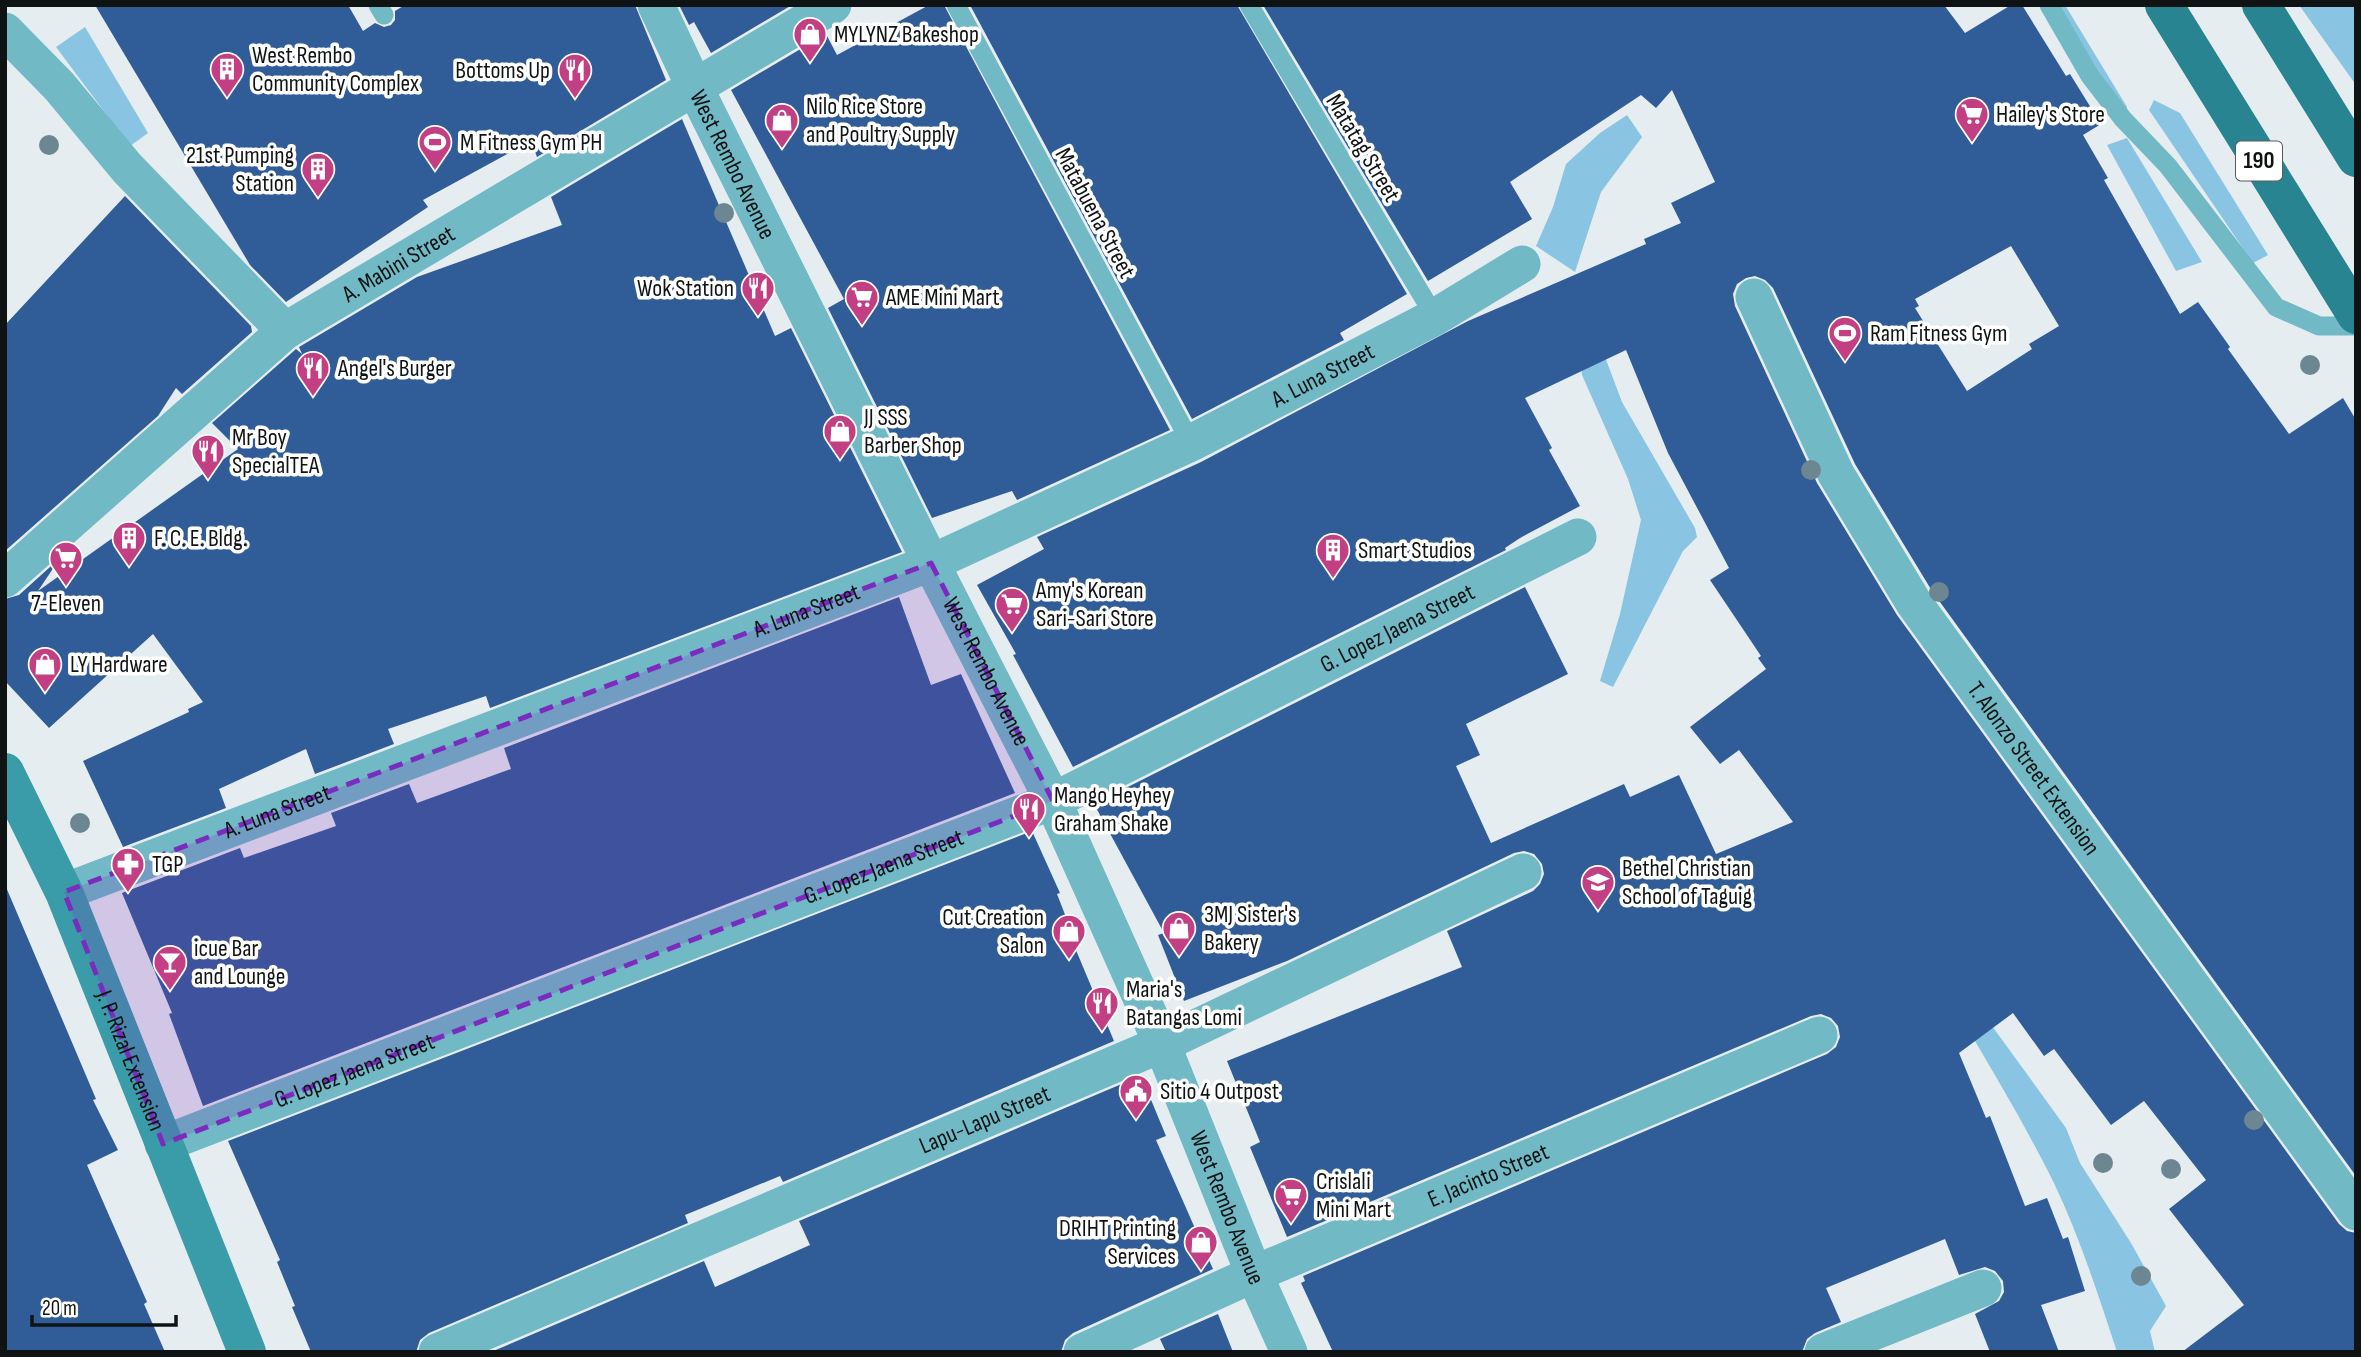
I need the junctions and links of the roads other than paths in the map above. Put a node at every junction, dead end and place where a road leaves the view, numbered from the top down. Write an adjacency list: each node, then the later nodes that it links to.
1 (656, 5): 9 (street, West Rembo Avenue)
2 (833, 5): 9 (street, A. Mabini Street)
3 (956, 5): 17 (lane, Matabuena Street)
4 (1249, 5): 14 (lane, Matatag Street)
5 (2049, 5): 15 (lane)
6 (2164, 5): 13 (main road, 190)
7 (2261, 5): 10 (main road)
8 (5, 31): 16 (street)
9 (695, 88): 16 (street, A. Mabini Street); 19 (street, West Rembo Avenue)
10 (2356, 158)
11 (1522, 264): 14 (street, A. Luna Street)
12 (1754, 297): 28 (street, T. Alonzo Street Extension)
13 (2356, 315)
14 (1435, 317): 17 (street, A. Luna Street)
15 (2356, 326)
16 (285, 331): 20 (street, A. Mabini Street)
17 (1191, 443): 19 (street, A. Luna Street)
18 (1578, 537): 22 (street, G. Lopez Jaena Street)
19 (931, 563): 22 (street, West Rembo Avenue); 24 (street, A. Luna Street)
20 (5, 579)
21 (5, 772): 24 (main road, J. P. Rizal Extension)
22 (1053, 801): 26 (street, West Rembo Avenue); 27 (street, G. Lopez Jaena Street)
23 (1523, 872): 26 (street, Lapu-Lapu Street)
24 (64, 892): 27 (main road, J. P. Rizal Extension)
25 (1819, 1035): 29 (street, E. Jacinto Street)
26 (1161, 1044): 29 (street, West Rembo Avenue); 32 (street, Lapu-Lapu Street)
27 (163, 1143): 31 (main road, J. P. Rizal Extension)
28 (2356, 1212)
29 (1254, 1274): 33 (street, E. Jacinto Street); 34 (street, West Rembo Avenue)
30 (1983, 1288): 35 (street)
31 (247, 1352)
32 (438, 1352)
33 (1082, 1352)
34 (1289, 1352)
35 (1823, 1352)

